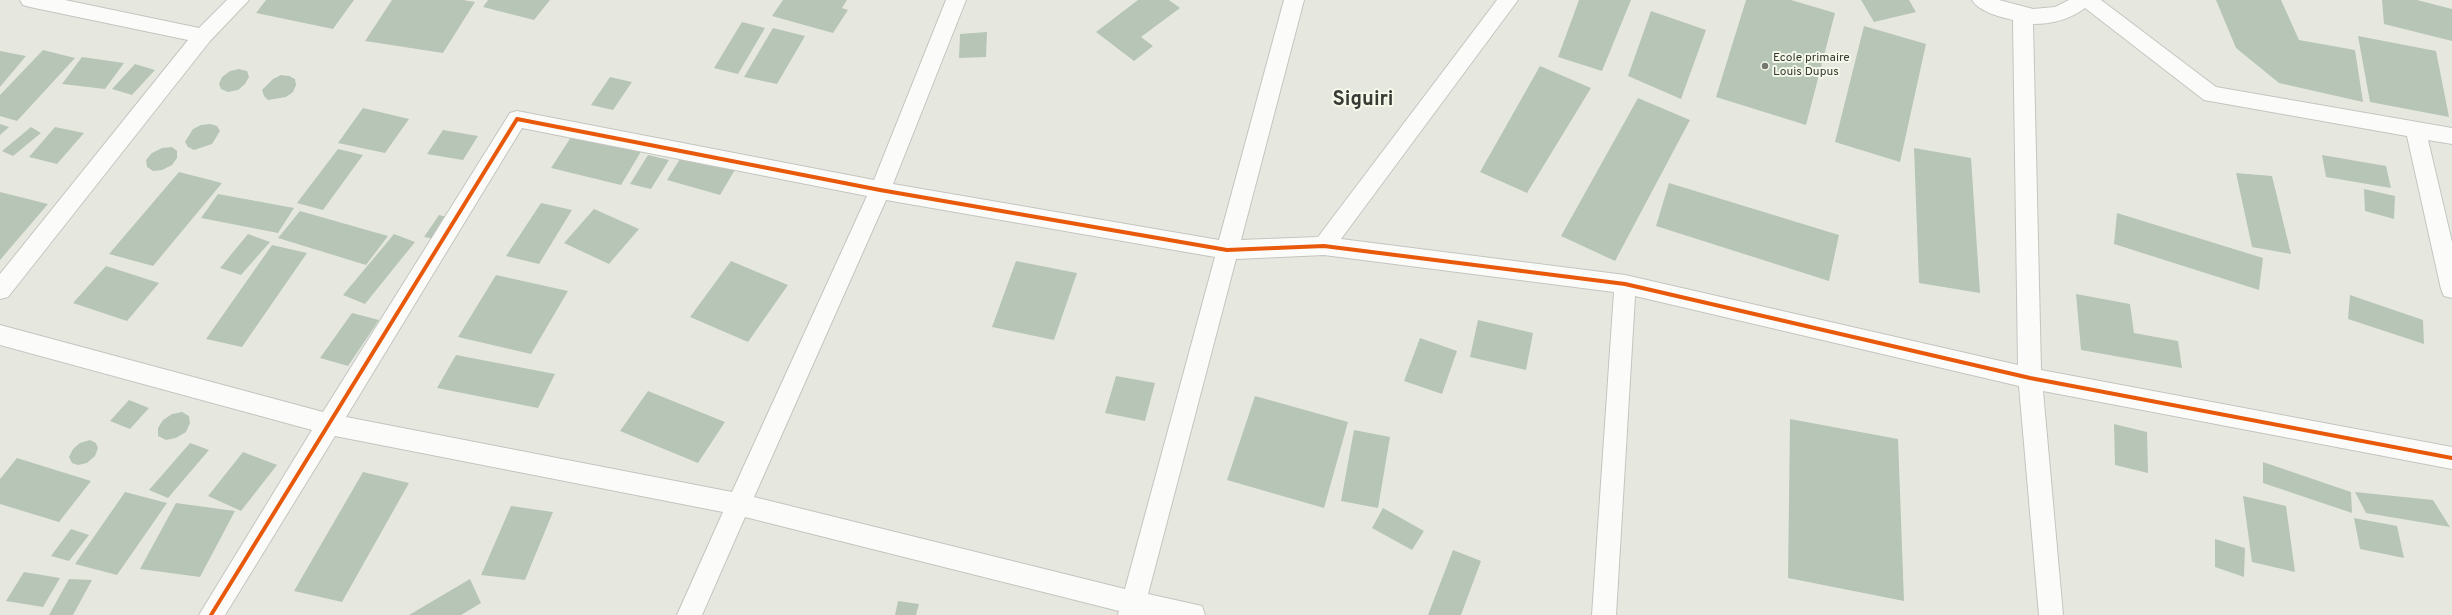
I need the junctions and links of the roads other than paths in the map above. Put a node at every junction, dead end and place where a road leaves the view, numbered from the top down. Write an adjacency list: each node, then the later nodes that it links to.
1 (30, 0): 10 (street)
2 (239, 0): 10 (street)
3 (956, 0): 13 (street)
4 (1294, 0): 15 (street)
5 (1508, 0): 14 (street)
6 (1982, 0): 9 (street)
7 (2082, 0): 9 (street)
8 (2088, 0): 11 (street)
9 (2023, 16): 20 (street)
10 (203, 36): 18 (street)
11 (2416, 130): 12 (street); 17 (street)
12 (2452, 136)
13 (880, 190): 15 (street); 21 (street); 23 (street)
14 (1324, 246): 15 (street); 16 (street)
15 (1227, 250): 24 (street)
16 (1625, 284): 20 (street); 28 (street)
17 (2452, 289)
18 (0, 290)
19 (0, 335): 21 (street)
20 (2030, 378): 22 (street); 29 (street)
21 (329, 424): 23 (street); 25 (street)
22 (2452, 458)
23 (739, 504): 24 (street); 26 (street)
24 (1132, 609): 27 (street)
25 (211, 615)
26 (690, 615)
27 (1193, 615)
28 (1604, 615)
29 (2051, 615)

